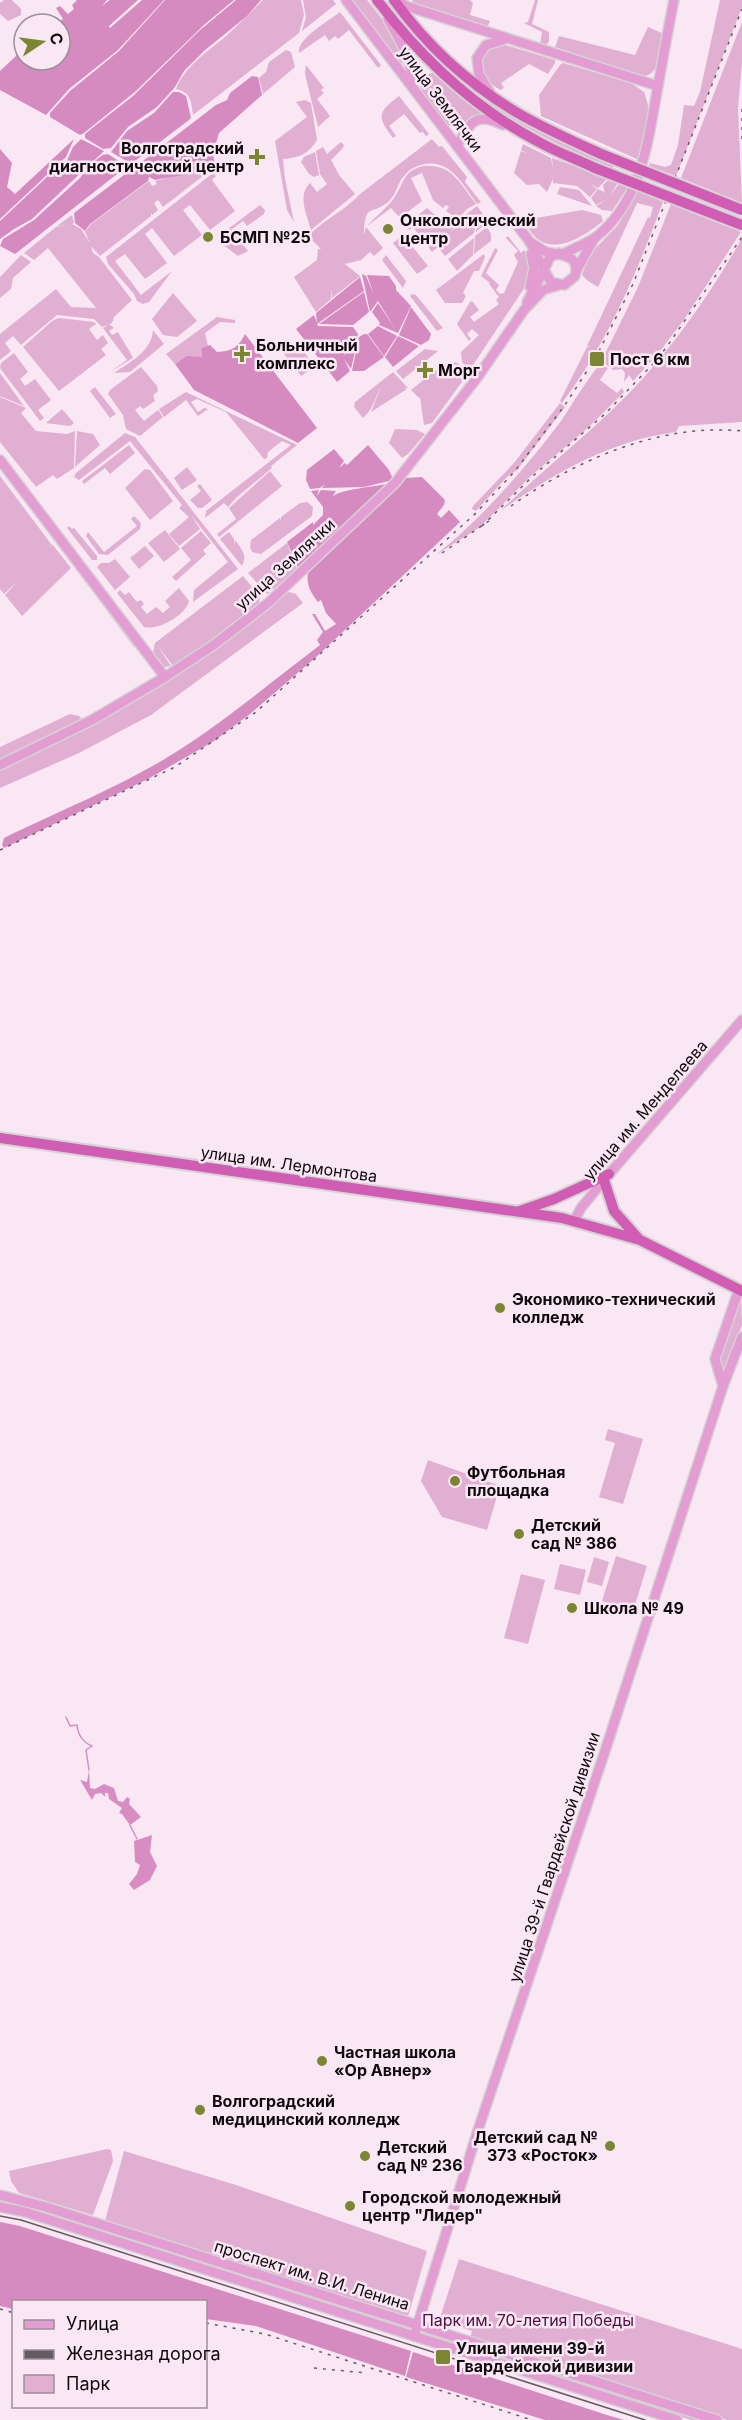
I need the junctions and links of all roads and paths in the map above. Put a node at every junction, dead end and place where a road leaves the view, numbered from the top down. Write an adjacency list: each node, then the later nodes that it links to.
1 (346, 0): 6 (main road, улица Землячки)
2 (376, 0): 6 (main road); 9 (highway)
3 (396, 0): 5 (main road); 8 (highway)
4 (674, 0): 7 (main road)
5 (511, 40): 7 (main road); 8 (main road)
6 (411, 83): 10 (main road, улица Землячки)
7 (658, 86): 12 (main road)
8 (494, 98): 11 (highway, bridge)
9 (538, 142): 10 (main road); 14 (highway, bridge)
10 (457, 146): 13 (main road, улица Землячки)
11 (742, 210)
12 (611, 222): 13 (main road); 15 (main road)
13 (517, 224): 16 (main road, улица Землячки); 22 (main road)
14 (742, 225)
15 (595, 238): 17 (main road); 19 (main road)
16 (530, 242): 17 (main road); 18 (main road, улица Землячки)
17 (561, 253): 18 (main road); 19 (main road)
18 (544, 270): 20 (main road); 21 (main road, улица Землячки)
19 (576, 271): 20 (main road)
20 (559, 285): 21 (main road, улица Землячки)
21 (524, 310): 22 (main road, улица Землячки)
22 (509, 332): 24 (main road, улица Землячки)
23 (0, 460): 24 (main road)
24 (165, 677): 25 (main road, улица Землячки)
25 (0, 765)
26 (742, 1020): 28 (main road, улица им. Менделеева)
27 (0, 1138): 29 (highway, улица им. Лермонтова)
28 (606, 1177): 29 (highway); 30 (main road, улица им. Менделеева); 31 (highway)
29 (510, 1212): 30 (highway, улица им. Лермонтова)
30 (574, 1221): 31 (highway, улица им. Лермонтова)
31 (640, 1240): 32 (highway)
32 (740, 1290): 34 (main road)
33 (742, 1337): 34 (main road, улица 39-й Гвардейской дивизии)
34 (723, 1386): 37 (main road, улица 39-й Гвардейской дивизии)
35 (0, 2195): 37 (main road, проспект им. В.И. Ленина)
36 (0, 2207): 38 (main road, проспект им. В.И. Ленина)
37 (418, 2324): 38 (main road, улица 39-й Гвардейской дивизии); 40 (main road, проспект им. В.И. Ленина)
38 (414, 2336): 39 (main road, проспект им. В.И. Ленина)
39 (676, 2420)
40 (717, 2420)

